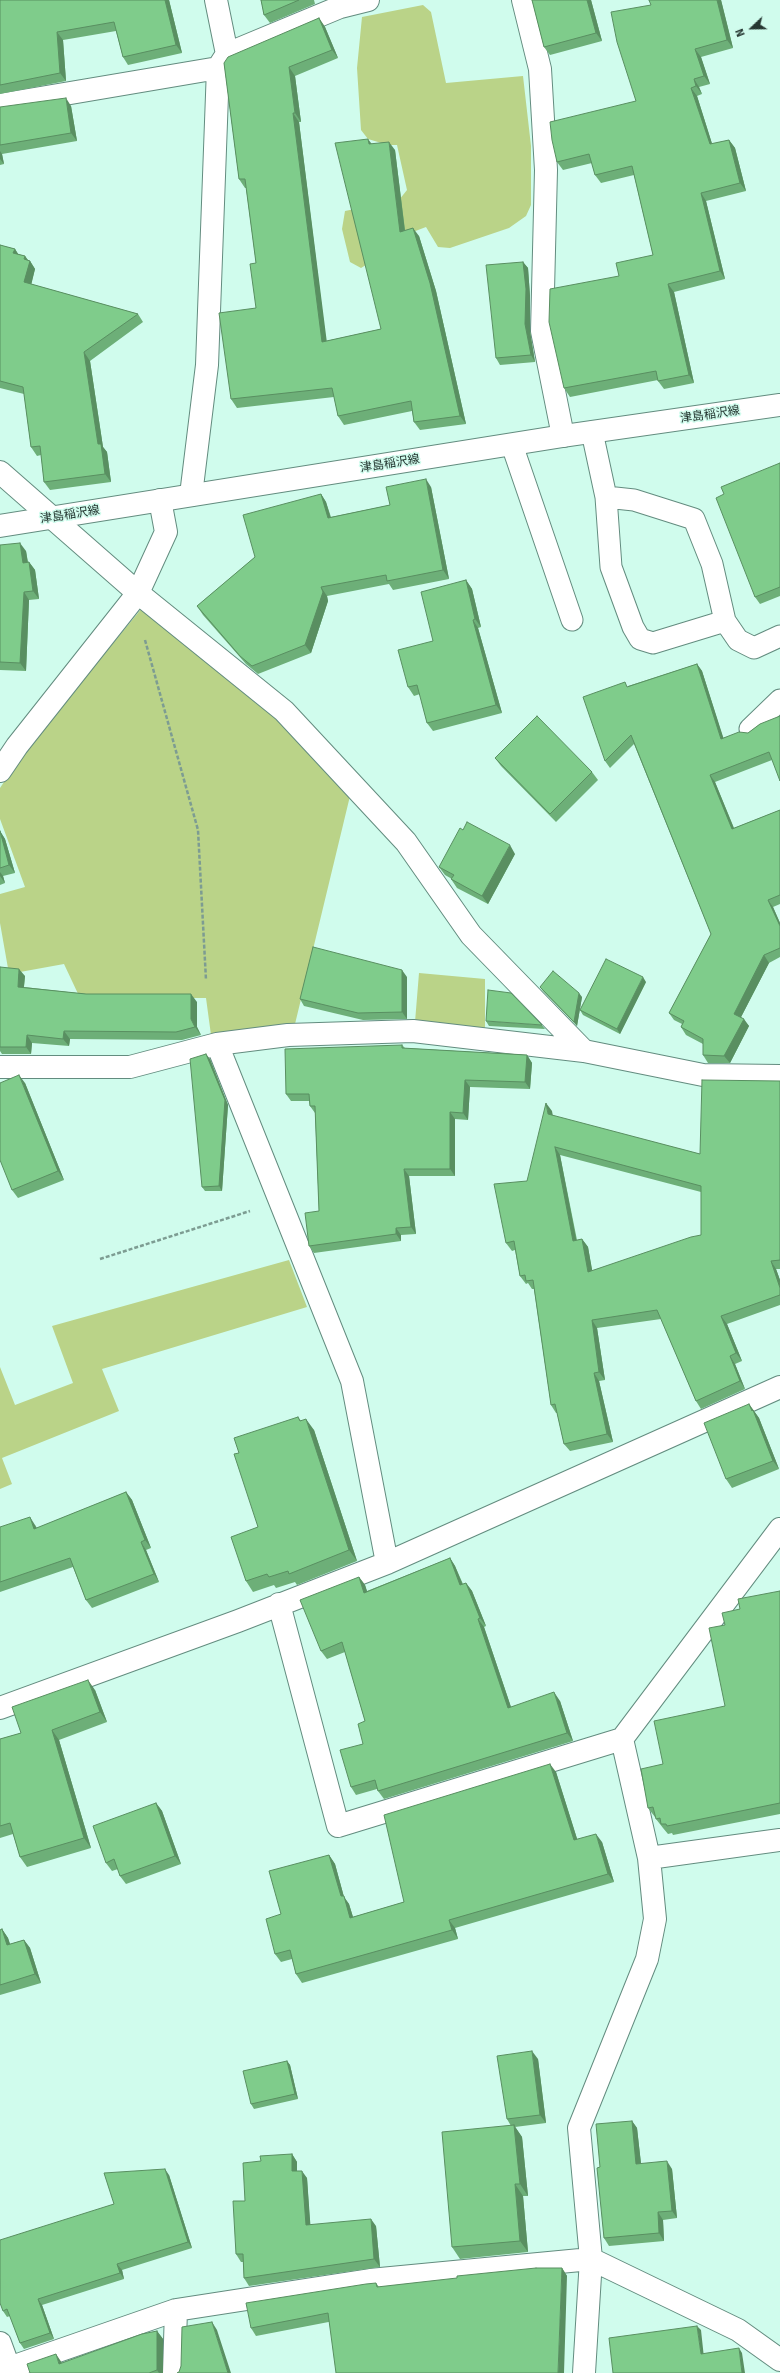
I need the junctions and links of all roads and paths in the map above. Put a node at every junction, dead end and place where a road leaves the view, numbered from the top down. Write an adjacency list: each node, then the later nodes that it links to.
1 (216, 0): 4 (street)
2 (368, 0): 4 (street)
3 (523, 0): 8 (street)
4 (222, 61): 5 (street); 11 (street)
5 (0, 105)
6 (780, 405): 7 (street, 津島稲沢線)
7 (592, 432): 8 (street, 津島稲沢線); 12 (lane)
8 (563, 436): 9 (street, 津島稲沢線)
9 (512, 445): 11 (street, 津島稲沢線); 17 (lane)
10 (0, 472): 14 (street)
11 (190, 494): 13 (street, 津島稲沢線)
12 (606, 497): 18 (lane); 18 (lane)
13 (160, 500): 14 (street, 津島稲沢線); 16 (street)
14 (52, 518): 15 (street, 津島稲沢線); 16 (street)
15 (0, 526)
16 (136, 596): 22 (street); 23 (path); 25 (street)
17 (572, 620)
18 (725, 621): 19 (lane)
19 (780, 636)
20 (780, 700): 21 (lane)
21 (750, 730)
22 (0, 772)
23 (206, 980)
24 (217, 1044): 25 (street); 26 (street); 28 (street)
25 (584, 1051): 27 (street)
26 (0, 1067)
27 (780, 1076)
28 (279, 1201): 29 (path); 32 (street)
29 (100, 1259)
30 (780, 1387): 32 (street)
31 (780, 1529): 35 (street)
32 (387, 1563): 33 (street)
33 (279, 1604): 34 (street); 35 (street)
34 (0, 1708)
35 (622, 1739): 37 (street)
36 (780, 1840): 37 (street)
37 (649, 1858): 38 (street)
38 (591, 2259): 39 (street); 41 (street); 44 (street)
39 (176, 2310): 42 (street); 43 (street)
40 (0, 2343): 42 (street)
41 (780, 2360)
42 (10, 2370)
43 (174, 2373)
44 (584, 2373)

